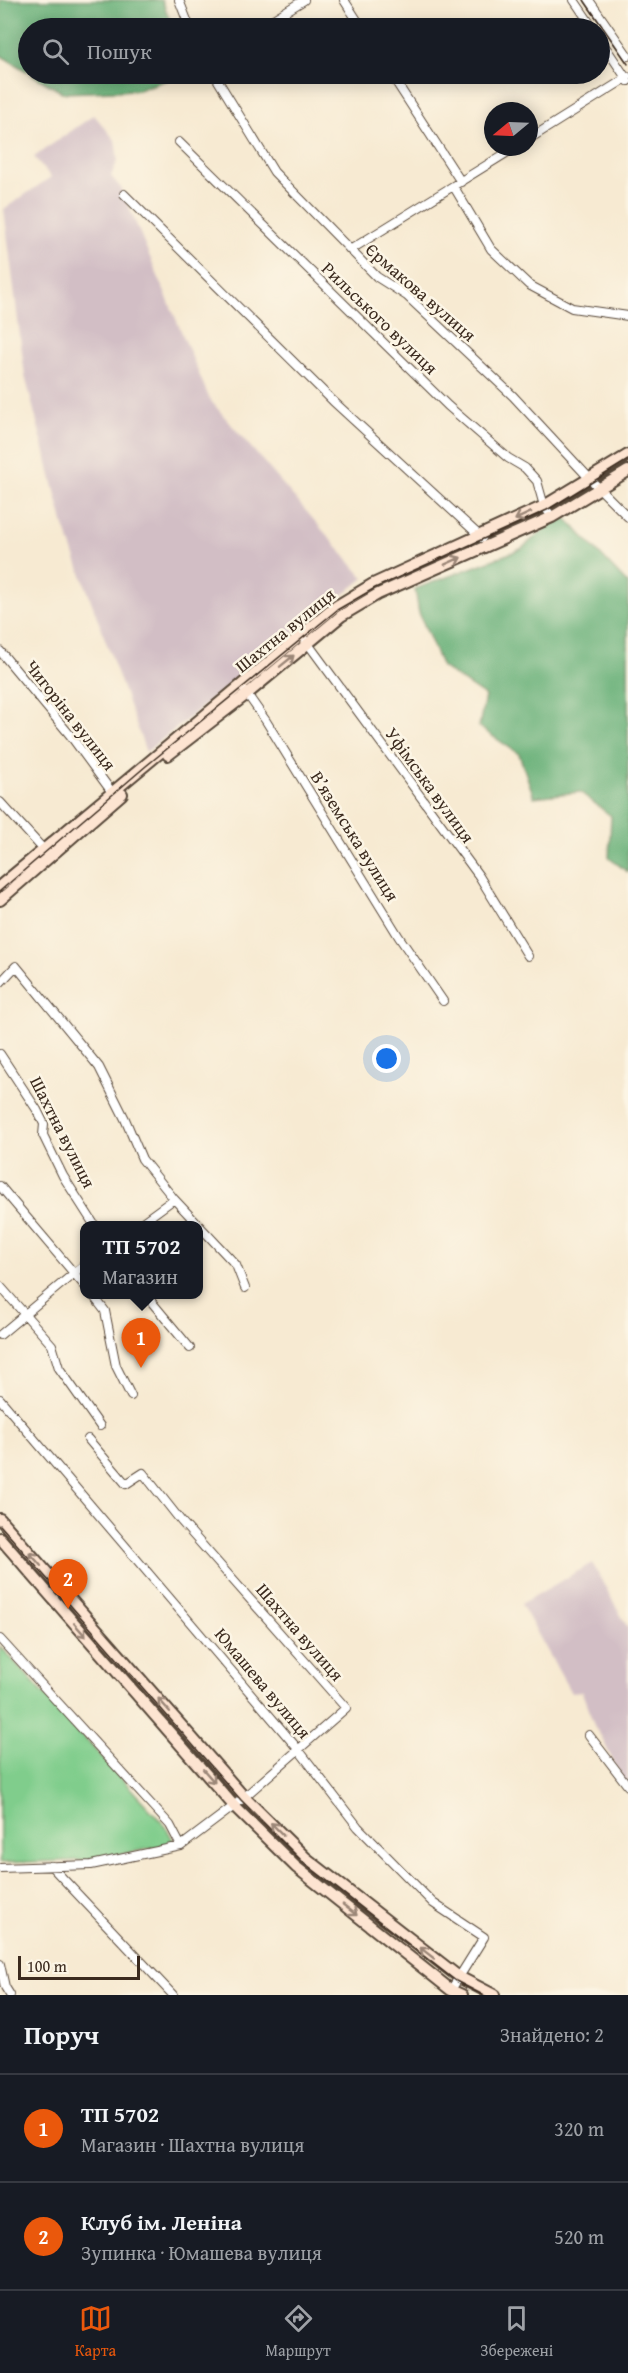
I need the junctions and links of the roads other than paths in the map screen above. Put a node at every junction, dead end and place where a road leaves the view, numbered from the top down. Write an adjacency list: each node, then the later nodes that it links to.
1 (179, 0): 6 (street)
2 (304, 0): 7 (street)
3 (344, 0): 8 (street)
4 (574, 0): 9 (street)
5 (589, 0): 10 (street)
6 (186, 18)
7 (275, 18)
8 (356, 18)
9 (586, 18)
10 (602, 18)
11 (610, 30): 13 (street)
12 (610, 54): 14 (street)
13 (628, 56)
14 (627, 79): 17 (street)
15 (223, 84): 22 (street, Єрмакова вулиця)
16 (397, 84): 20 (street)
17 (538, 133)
18 (179, 142): 28 (street, Рильського вулиця)
19 (502, 156): 20 (street)
20 (457, 185): 22 (street); 23 (street)
21 (124, 194): 31 (street)
22 (350, 250): 26 (street, Єрмакова вулиця)
23 (628, 316)
24 (628, 455): 26 (main road, Шахтна вулиця)
25 (628, 471): 27 (main road, Шахтна вулиця)
26 (590, 479): 27 (street, Єрмакова вулиця); 28 (main road, Шахтна вулиця)
27 (600, 489): 29 (main road, Шахтна вулиця); 30 (street, Єрмакова вулиця)
28 (544, 506): 29 (street, Рильського вулиця); 31 (main road, Шахтна вулиця, one-way to 31)
29 (552, 517): 32 (main road, Шахтна вулиця)
30 (628, 517)
31 (480, 536): 32 (street); 33 (main road, Шахтна вулиця)
32 (489, 545): 33 (main road, Шахтна вулиця, one-way to 32)
33 (305, 640): 35 (main road, Шахтна вулиця); 41 (street, Уфімська вулиця)
34 (0, 651): 36 (street, Чигоріна вулиця)
35 (244, 690): 36 (main road, Шахтна вулиця); 43 (street, В’яземська вулиця)
36 (115, 795): 38 (main road, Шахтна вулиця); 40 (main road, Шахтна вулиця)
37 (0, 802): 38 (street)
38 (44, 850): 39 (main road, Шахтна вулиця)
39 (0, 886)
40 (0, 900)
41 (528, 956)
42 (0, 983): 46 (street)
43 (443, 1001)
44 (0, 1054): 47 (street, Шахтна вулиця)
45 (0, 1186): 52 (street)
46 (174, 1199): 48 (street); 49 (street)
47 (92, 1221)
48 (145, 1221)
49 (195, 1221)
50 (203, 1230): 55 (street)
51 (80, 1268): 52 (street)
52 (74, 1272): 53 (street); 58 (street)
53 (80, 1280)
54 (0, 1286): 58 (street)
55 (245, 1288)
56 (96, 1299): 61 (street)
57 (149, 1299): 60 (street)
58 (25, 1314): 59 (street); 63 (street)
59 (0, 1335)
60 (190, 1347)
61 (131, 1396)
62 (0, 1399): 69 (street, Юмашева вулиця)
63 (100, 1426)
64 (88, 1438): 69 (street, Шахтна вулиця)
65 (0, 1519): 71 (main road, one-way to 65)
66 (0, 1538): 72 (main road, one-way to 72)
67 (0, 1640): 73 (street)
68 (590, 1735): 70 (street)
69 (298, 1749): 71 (street, Шахтна вулиця); 77 (street, Юмашева вулиця)
70 (628, 1786)
71 (244, 1797): 72 (street, Шахтна вулиця); 77 (main road, one-way to 71)
72 (234, 1806): 73 (street, Шахтна вулиця); 78 (main road, one-way to 78)
73 (181, 1846): 74 (street)
74 (51, 1866): 75 (street); 80 (street)
75 (0, 1868)
76 (0, 1964): 79 (street)
77 (459, 1977): 78 (street, Юмашева вулиця); 82 (main road)
78 (451, 1990): 81 (main road)
79 (10, 1995)
80 (173, 1995)
81 (462, 1995)
82 (494, 1995)

